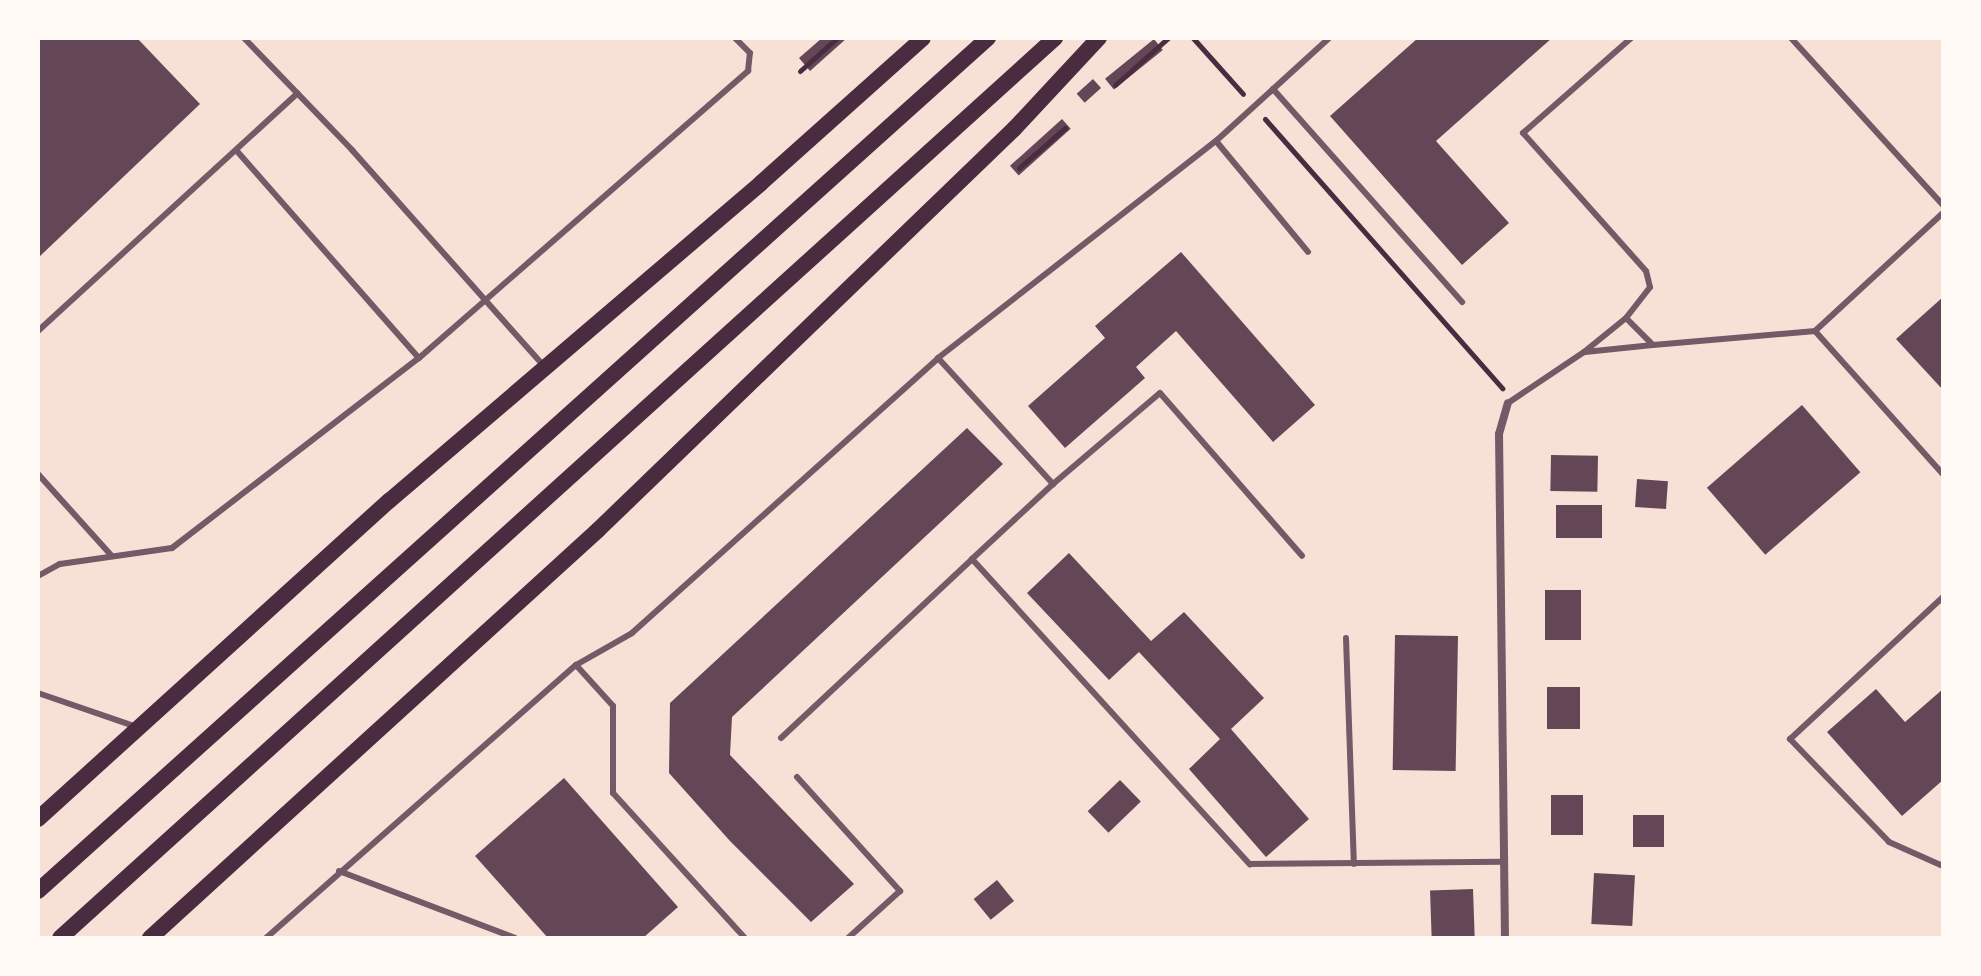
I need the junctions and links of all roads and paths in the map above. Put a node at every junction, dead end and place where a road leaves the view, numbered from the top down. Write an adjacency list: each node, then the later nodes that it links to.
1 (244, 38): 16 (lane)
2 (735, 38): 25 (lane)
3 (837, 38): 13 (path)
4 (923, 38): 34 (main road)
5 (988, 38): 57 (main road)
6 (1055, 38): 59 (main road)
7 (1099, 38): 58 (main road)
8 (1168, 38): 14 (path)
9 (1193, 38): 17 (path)
10 (1329, 38): 15 (lane)
11 (1631, 38): 27 (lane)
12 (1791, 38): 22 (lane)
13 (800, 71)
14 (1115, 85)
15 (1273, 89): 17 (lane); 26 (lane)
16 (298, 93): 20 (lane); 25 (lane)
17 (1254, 107): 19 (lane); 35 (path)
18 (1065, 128): 21 (path)
19 (1216, 141): 24 (lane); 33 (lane)
20 (236, 150): 28 (lane); 32 (lane)
21 (1019, 168)
22 (1943, 205)
23 (1943, 213): 29 (lane)
24 (1308, 252)
25 (486, 302): 32 (lane); 34 (lane)
26 (1462, 302)
27 (1626, 318): 30 (lane); 31 (lane)
28 (38, 331)
29 (1815, 331): 30 (lane); 37 (lane)
30 (1653, 345): 31 (lane)
31 (1584, 352): 35 (lane)
32 (419, 358): 39 (lane)
33 (938, 358): 38 (lane); 45 (lane)
34 (545, 367): 47 (main road)
35 (1508, 403): 53 (street)
36 (38, 474): 39 (lane)
37 (1943, 474)
38 (1053, 484): 40 (lane); 41 (lane)
39 (111, 555): 42 (lane)
40 (1302, 556)
41 (972, 559): 48 (lane); 54 (lane)
42 (38, 576)
43 (1943, 597): 55 (lane)
44 (1346, 638): 54 (lane)
45 (576, 665): 56 (lane); 64 (lane)
46 (38, 693): 47 (lane)
47 (137, 727): 49 (main road)
48 (781, 738)
49 (98, 762): 51 (main road); 52 (main road)
50 (797, 777): 65 (lane)
51 (38, 806)
52 (38, 819)
53 (1503, 862): 54 (lane); 66 (street)
54 (1354, 864)
55 (1943, 866)
56 (339, 871): 62 (lane); 63 (lane)
57 (38, 891)
58 (171, 919): 60 (main road); 61 (lane)
59 (60, 938)
60 (150, 938)
61 (169, 938)
62 (266, 938)
63 (515, 938)
64 (745, 938)
65 (848, 938)
66 (1505, 938)

